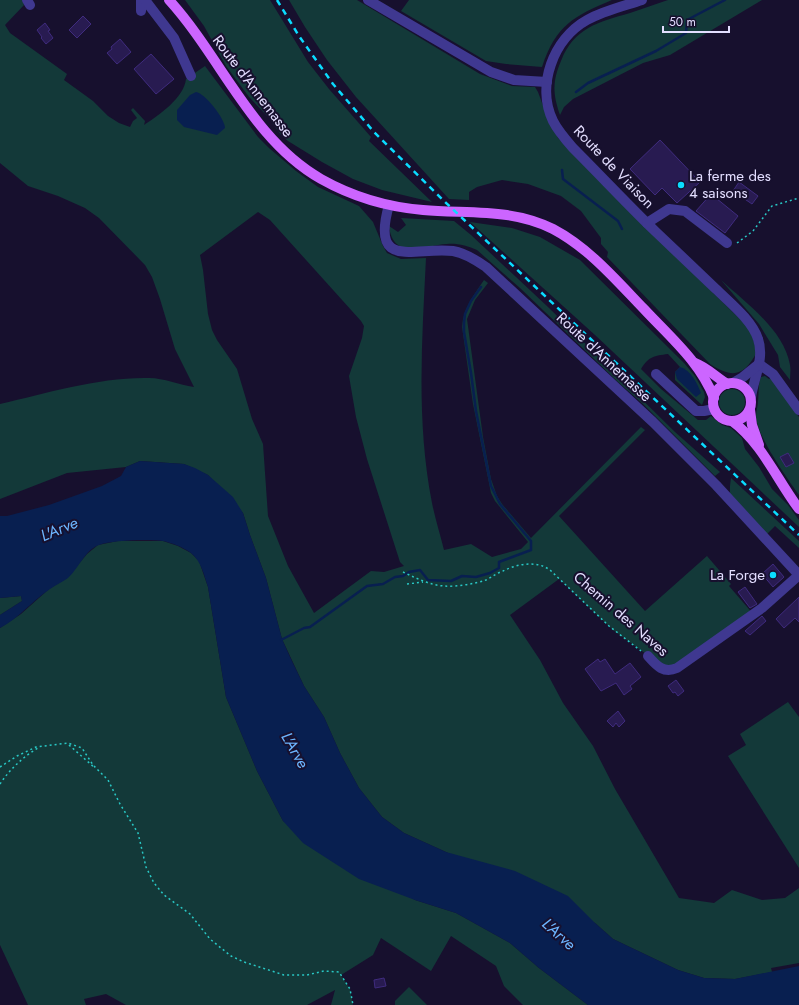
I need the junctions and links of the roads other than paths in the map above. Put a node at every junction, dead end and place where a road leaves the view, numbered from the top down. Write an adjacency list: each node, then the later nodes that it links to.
1 (141, 0): 6 (street)
2 (145, 0): 7 (street)
3 (169, 0): 9 (main road, Route d'Annemasse)
4 (368, 0): 8 (street)
5 (642, 0): 8 (street, Route de Viaison)
6 (141, 11)
7 (191, 76)
8 (547, 82): 10 (street, Route de Viaison)
9 (389, 205): 12 (main road, Route d'Annemasse); 23 (street, Route d'Annemasse)
10 (647, 223): 11 (street); 13 (street, Route de Viaison)
11 (732, 243)
12 (695, 363): 15 (main road, Route d'Annemasse); 17 (main road, Route d'Annemasse)
13 (759, 364): 15 (street); 16 (street, Route de Viaison); 19 (street)
14 (656, 374): 17 (street)
15 (730, 383): 16 (main road, Route d'Annemasse); 17 (main road)
16 (751, 398): 18 (main road, Route d'Annemasse)
17 (714, 403): 20 (main road, Route d'Annemasse)
18 (750, 410): 20 (main road); 21 (main road, Route d'Annemasse)
19 (799, 410)
20 (732, 421): 21 (main road, Route d'Annemasse)
21 (763, 455): 22 (main road, Route d'Annemasse)
22 (799, 509)
23 (799, 575): 24 (street, Chemin des Naves)
24 (648, 656)

